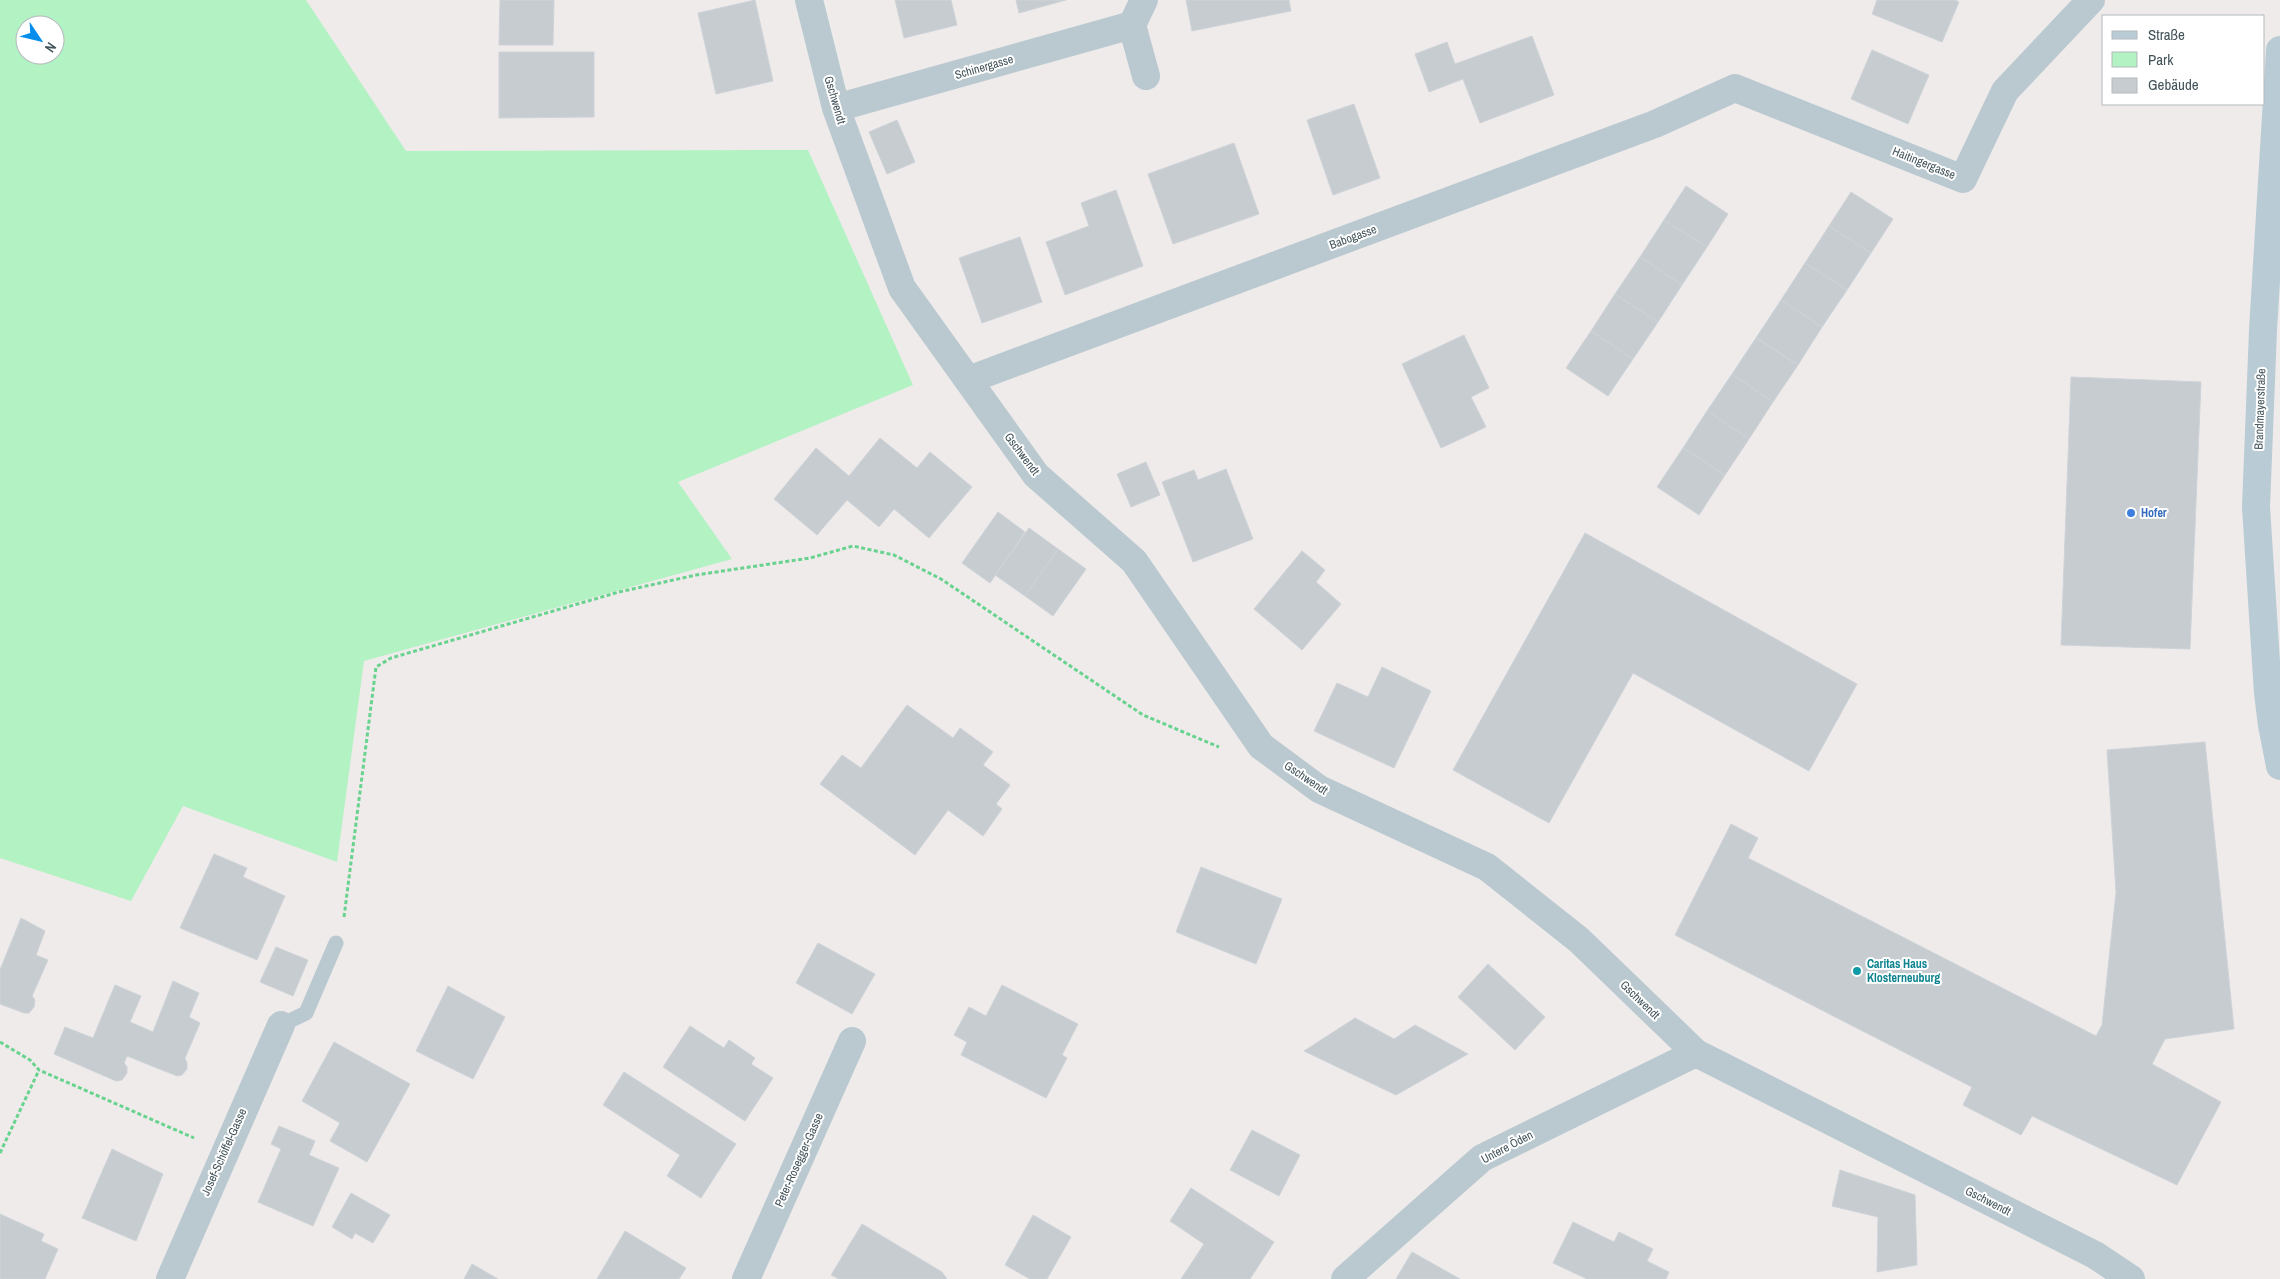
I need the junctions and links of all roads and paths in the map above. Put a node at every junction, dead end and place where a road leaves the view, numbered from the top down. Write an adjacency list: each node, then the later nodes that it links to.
1 (809, 0): 8 (street, Gschwendt)
2 (1144, 0): 4 (street)
3 (2091, 0): 7 (street, Haitingergasse)
4 (1132, 25): 6 (street); 8 (street, Schinergasse)
5 (2280, 50): 10 (main road, Brandmayerstraße)
6 (1146, 76)
7 (1735, 88): 9 (street, Babogasse)
8 (836, 108): 9 (street, Gschwendt)
9 (968, 380): 17 (street, Gschwendt)
10 (2273, 668): 12 (main road, Brandmayerstraße)
11 (1220, 747): 13 (path)
12 (2280, 766)
13 (336, 944): 14 (lane)
14 (281, 1025): 19 (street, Josef-Schöffel-Gasse)
15 (852, 1041): 22 (street, Peter-Rosegger-Gasse)
16 (0, 1042): 18 (path)
17 (1696, 1053): 23 (street, Untere Öden); 24 (street, Gschwendt)
18 (39, 1070): 19 (path); 20 (path)
19 (224, 1151): 21 (street, Josef-Schöffel-Gasse)
20 (0, 1153)
21 (170, 1279)
22 (746, 1279)
23 (1345, 1279)
24 (2131, 1279)

